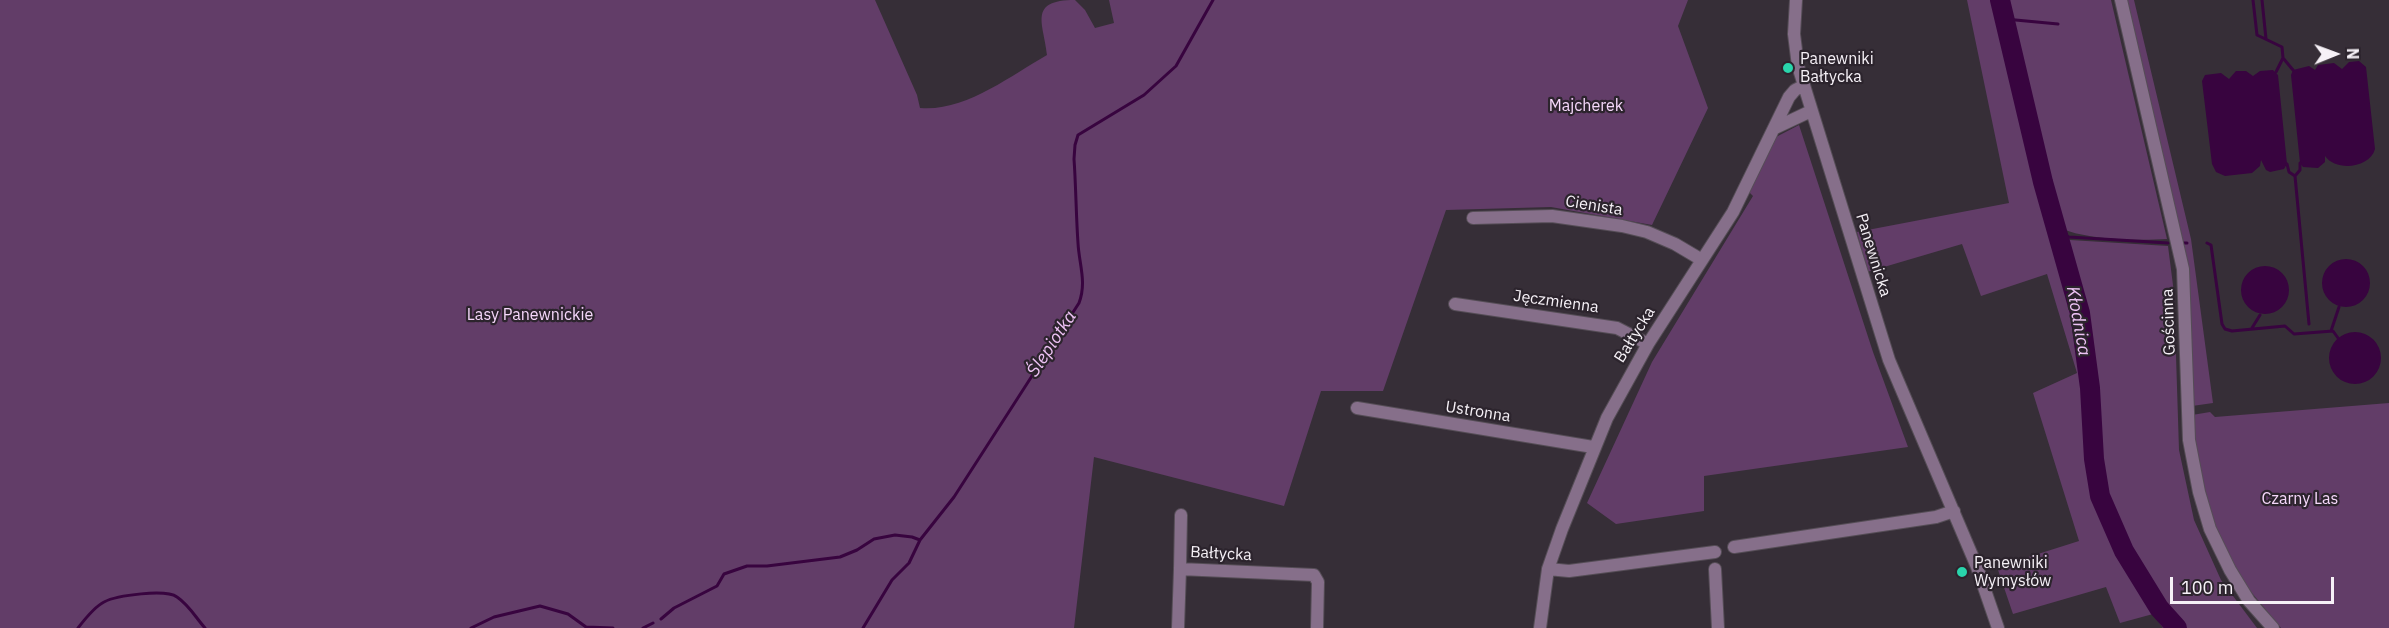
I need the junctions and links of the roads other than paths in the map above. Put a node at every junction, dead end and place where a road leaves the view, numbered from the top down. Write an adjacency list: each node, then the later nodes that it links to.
1 (1796, 0): 3 (street, Panewnicka)
2 (2121, 0): 24 (street, Gościnna)
3 (1803, 86): 4 (street, Panewnicka); 5 (street, Bałtycka)
4 (1811, 111): 5 (street); 12 (street, Panewnicka)
5 (1774, 129): 7 (street, Bałtycka)
6 (1473, 218): 7 (street, Cienista)
7 (1702, 260): 9 (street, Bałtycka)
8 (1455, 304): 9 (street, Jęczmienna)
9 (1648, 344): 11 (street, Bałtycka)
10 (1357, 408): 11 (street, Ustronna)
11 (1593, 447): 17 (street, Bałtycka)
12 (1954, 511): 14 (street); 23 (street, Panewnicka)
13 (1181, 515): 16 (street, Bałtycka)
14 (1734, 547)
15 (1715, 552): 17 (street)
16 (1180, 569): 19 (street, Bałtycka); 20 (street, Bałtycka)
17 (1548, 569): 21 (street, Bałtycka)
18 (1715, 569): 22 (street)
19 (1179, 628)
20 (1317, 628)
21 (1540, 628)
22 (1718, 628)
23 (1998, 628)
24 (2273, 628)

